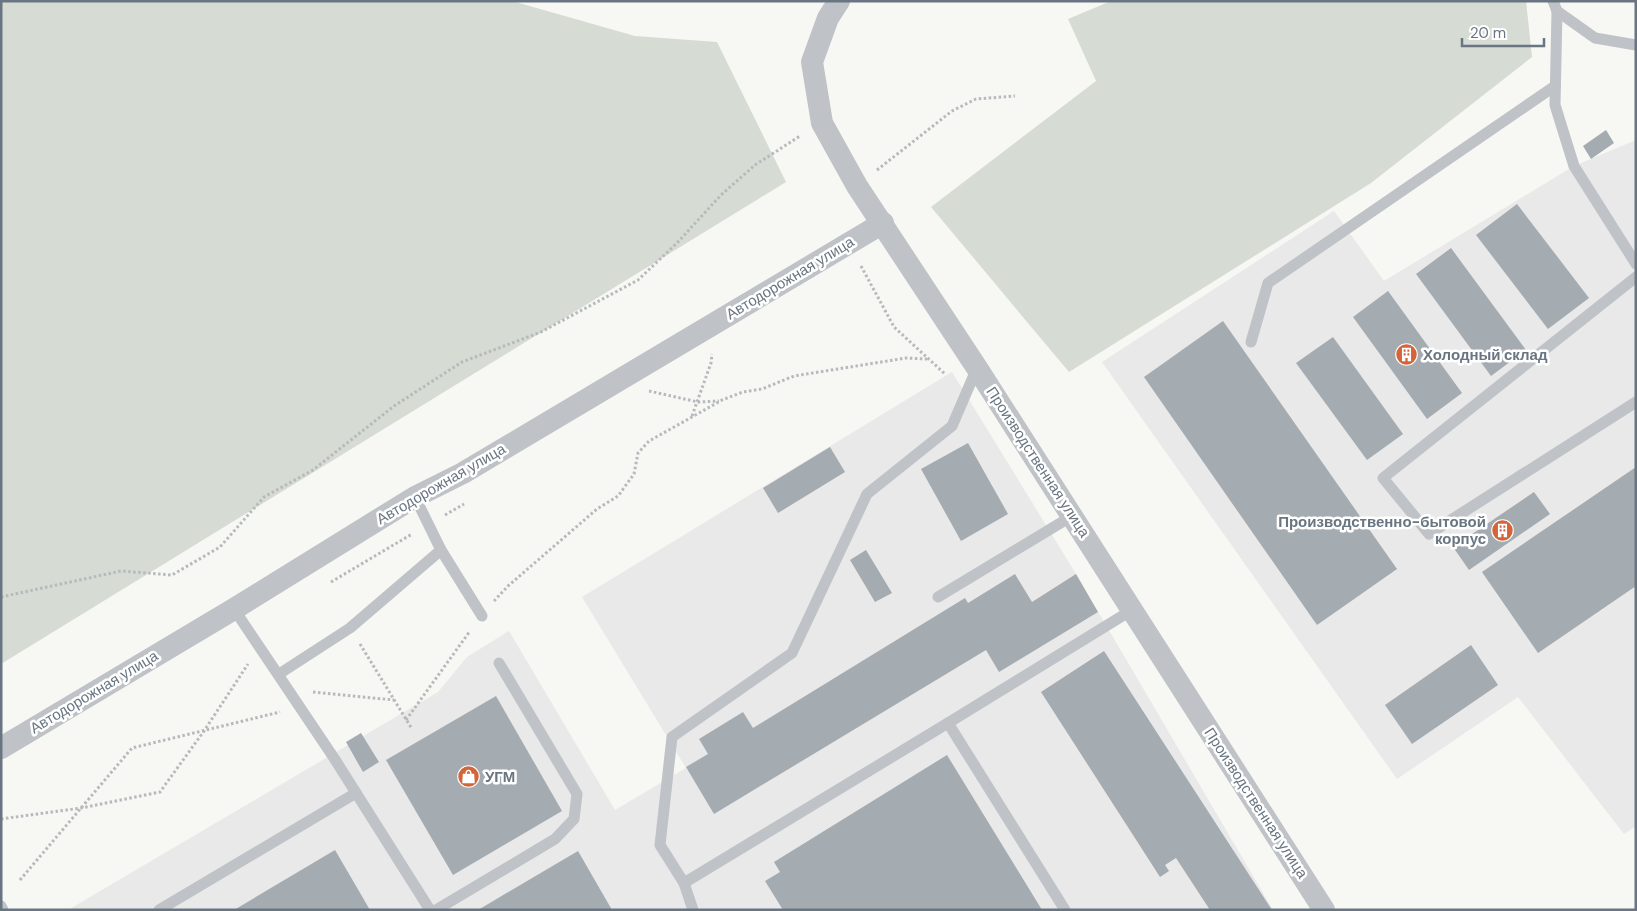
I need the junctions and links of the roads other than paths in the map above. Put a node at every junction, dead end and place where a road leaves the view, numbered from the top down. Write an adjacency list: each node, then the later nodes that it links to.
1 (839, 1): 5 (street, Производственная улица)
2 (1555, 6): 3 (lane); 4 (lane)
3 (1636, 45)
4 (1556, 86): 6 (lane); 8 (lane)
5 (883, 223): 9 (street, Производственная улица); 11 (street, Автодорожная улица)
6 (1636, 264)
7 (1636, 277): 10 (lane)
8 (1251, 342)
9 (977, 368): 12 (street, Производственная улица); 23 (lane)
10 (1636, 402)
11 (415, 497): 13 (lane); 15 (street, Автодорожная улица)
12 (1072, 516): 14 (lane); 16 (street, Производственная улица)
13 (441, 550): 17 (lane); 19 (lane)
14 (938, 597)
15 (234, 609): 19 (lane); 21 (street, Автодорожная улица)
16 (1132, 610): 20 (lane); 31 (street, Производственная улица)
17 (482, 616)
18 (499, 663): 28 (lane)
19 (279, 674): 22 (lane)
20 (948, 724): 23 (lane); 30 (lane)
21 (1, 748)
22 (356, 793): 26 (lane); 27 (lane)
23 (684, 883): 29 (lane)
24 (1, 906): 25 (lane)
25 (3, 910)
26 (159, 910)
27 (430, 910)
28 (436, 910)
29 (692, 910)
30 (1065, 910)
31 (1324, 910)

